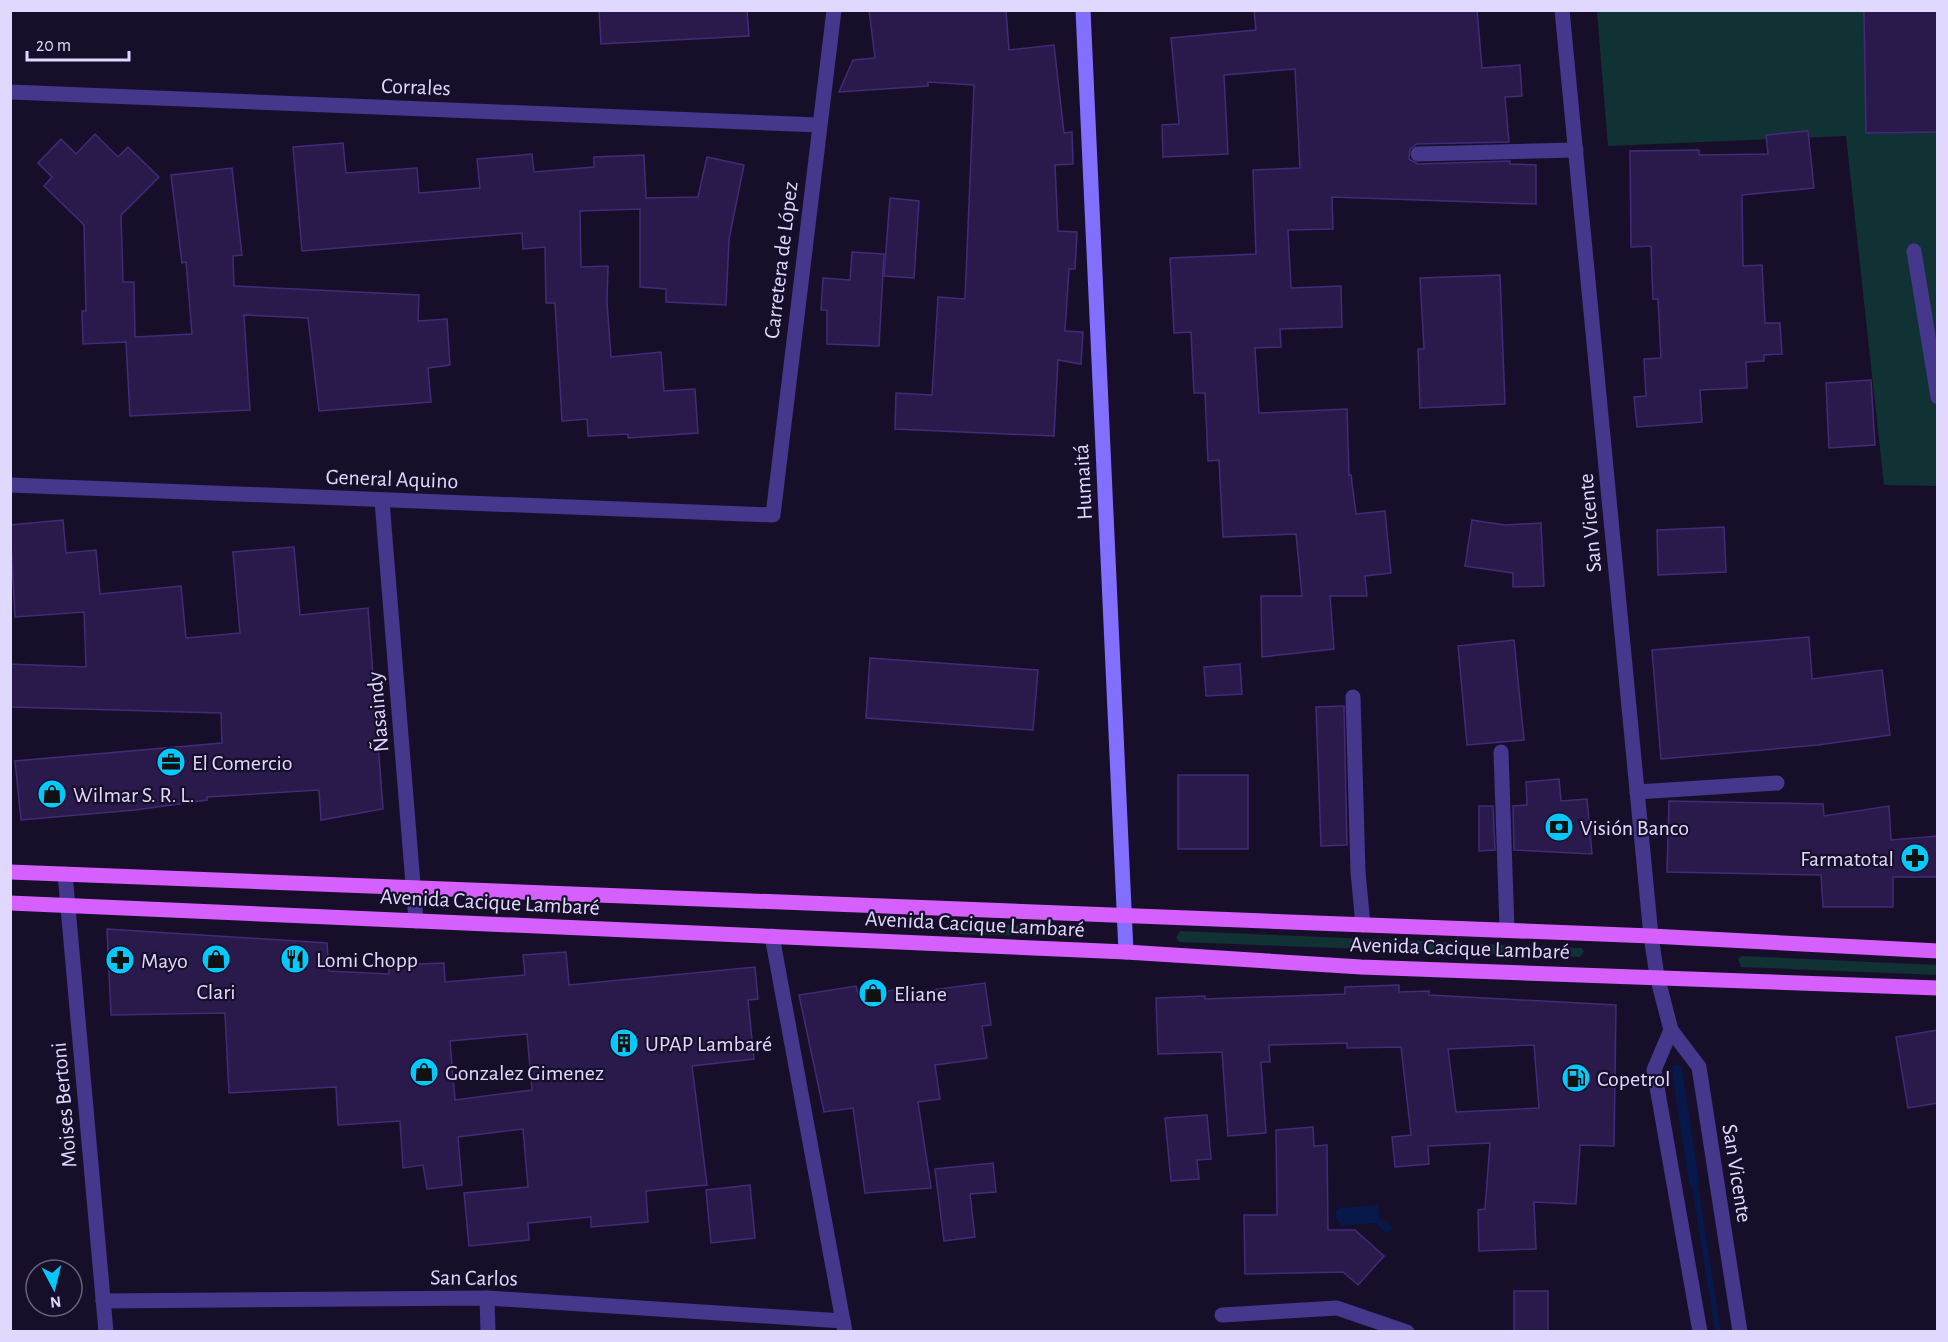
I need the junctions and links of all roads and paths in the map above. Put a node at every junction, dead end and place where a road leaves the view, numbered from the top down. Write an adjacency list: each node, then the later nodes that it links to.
1 (834, 10): 5 (street, Carretera de López)
2 (1083, 10): 22 (street, Humaitá)
3 (1562, 10): 6 (street, San Vicente)
4 (10, 92): 5 (street, Corrales)
5 (819, 124): 12 (street, Carretera de López)
6 (1576, 150): 7 (street); 16 (street, San Vicente)
7 (1418, 154)
8 (1914, 251): 9 (street)
9 (1938, 397)
10 (10, 484): 11 (street, General Aquino)
11 (382, 501): 12 (street, General Aquino); 19 (street, Ñasaindy)
12 (772, 515)
13 (1353, 697): 24 (street)
14 (1501, 752): 25 (street)
15 (1777, 783): 16 (street)
16 (1637, 792): 27 (street, San Vicente)
17 (10, 872): 18 (main road, Avenida Cacique Lambaré)
18 (66, 874): 19 (main road, Avenida Cacique Lambaré); 21 (street, Moises Bertoni)
19 (415, 888): 22 (main road, Avenida Cacique Lambaré); 23 (street, Ñasaindy)
20 (10, 903): 21 (main road, Avenida Cacique Lambaré)
21 (67, 905): 23 (main road, Avenida Cacique Lambaré); 34 (street, Moises Bertoni)
22 (1124, 916): 24 (main road, Avenida Cacique Lambaré); 29 (street, Humaitá)
23 (416, 921): 26 (main road, Avenida Cacique Lambaré)
24 (1364, 925): 25 (main road, Avenida Cacique Lambaré)
25 (1507, 930): 27 (main road, Avenida Cacique Lambaré)
26 (772, 936): 29 (main road, Avenida Cacique Lambaré); 36 (street)
27 (1652, 936): 28 (main road, Avenida Cacique Lambaré); 30 (street, San Vicente)
28 (1938, 951)
29 (1126, 952): 30 (main road, Avenida Cacique Lambaré)
30 (1658, 976): 31 (main road, Avenida Cacique Lambaré); 32 (street, San Vicente)
31 (1938, 988)
32 (1671, 1030): 40 (street); 41 (street, San Vicente)
33 (487, 1298): 34 (street, San Carlos); 36 (street, San Carlos); 38 (street)
34 (103, 1301): 37 (street, Moises Bertoni)
35 (1222, 1315): 39 (street)
36 (844, 1326)
37 (106, 1332)
38 (488, 1332)
39 (1407, 1332)
40 (1700, 1332)
41 (1740, 1332)

